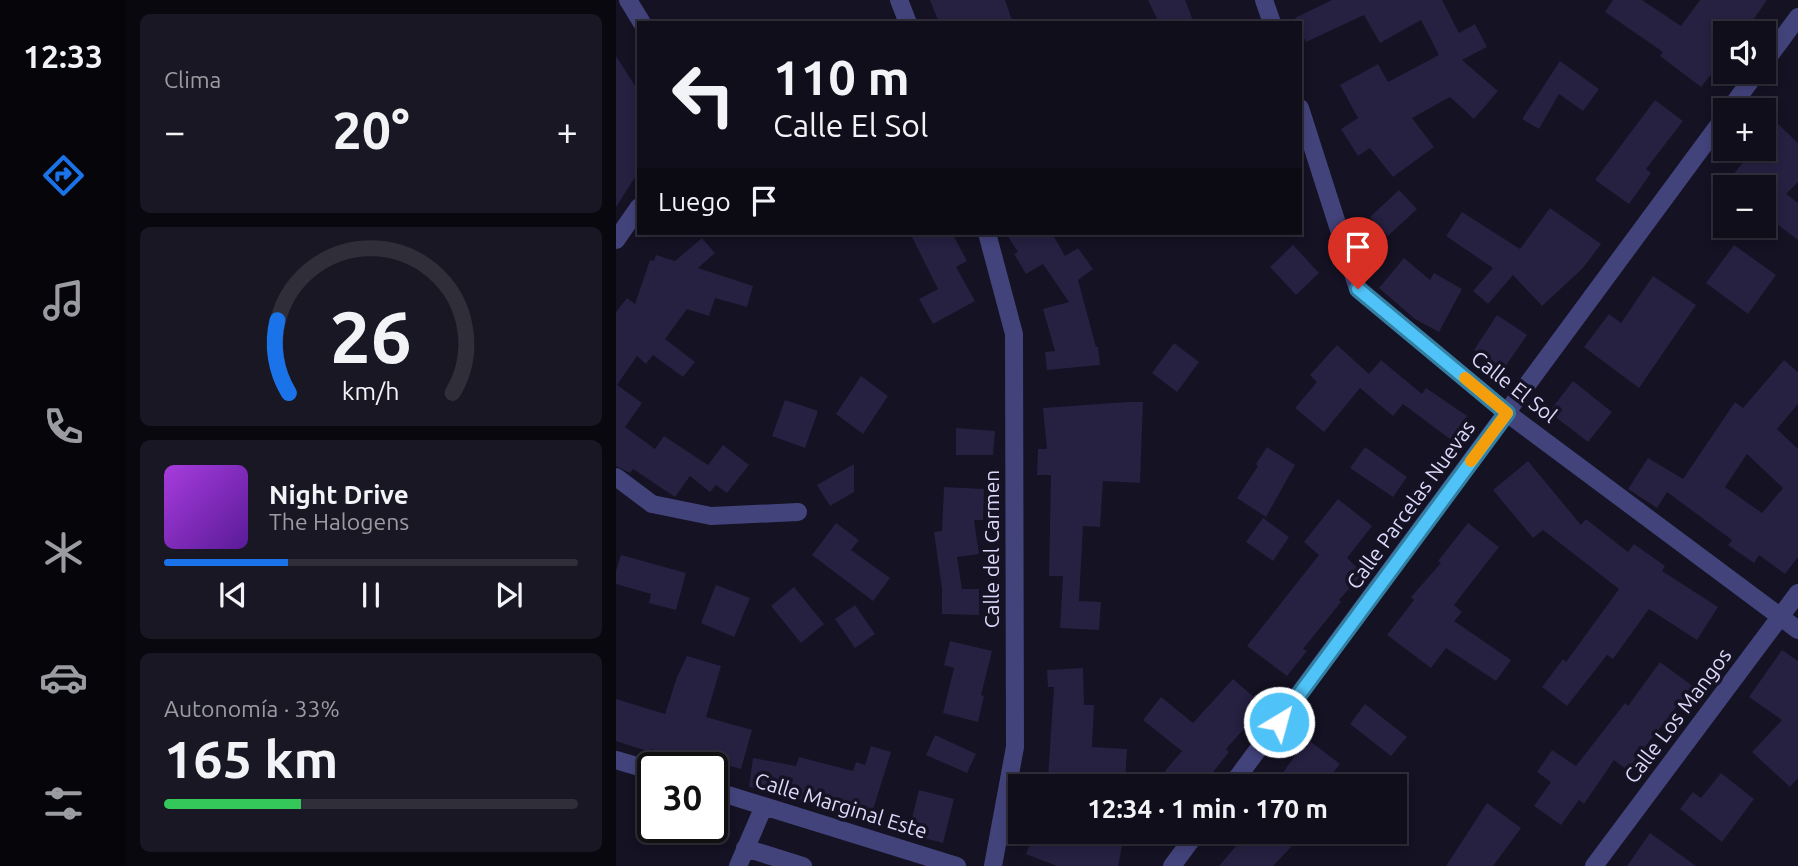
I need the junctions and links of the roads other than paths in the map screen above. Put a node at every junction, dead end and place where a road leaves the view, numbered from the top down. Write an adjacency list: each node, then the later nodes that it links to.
1 (628, 0): 5 (street)
2 (899, 0): 6 (street)
3 (1264, 0): 7 (street)
4 (1798, 17): 8 (street)
5 (641, 21)
6 (907, 21)
7 (1271, 21)
8 (1776, 47)
9 (1749, 84): 10 (street)
10 (1738, 98)
11 (1302, 114): 16 (street, Calle El Sol)
12 (1713, 133): 16 (street, Calle Parcelas Nuevas)
13 (637, 210): 15 (street)
14 (988, 235): 32 (street, Calle del Carmen)
15 (616, 240)
16 (1507, 413): 20 (street, Calle El Sol); 24 (street, Calle Parcelas Nuevas)
17 (616, 477): 18 (street)
18 (798, 512)
19 (1798, 593): 20 (street, Calle Los Mangos)
20 (1780, 617): 21 (street, Calle El Sol); 34 (street, Calle Los Mangos)
21 (1798, 630)
22 (616, 760): 23 (street)
23 (637, 766)
24 (1240, 774)
25 (728, 795): 26 (street, Calle Marginal Este)
26 (764, 806): 28 (street); 31 (street, Calle Marginal Este)
27 (1188, 844): 33 (street)
28 (746, 848): 29 (street); 30 (street)
29 (738, 866)
30 (803, 866)
31 (957, 866)
32 (993, 866)
33 (1172, 866)
34 (1594, 866)

